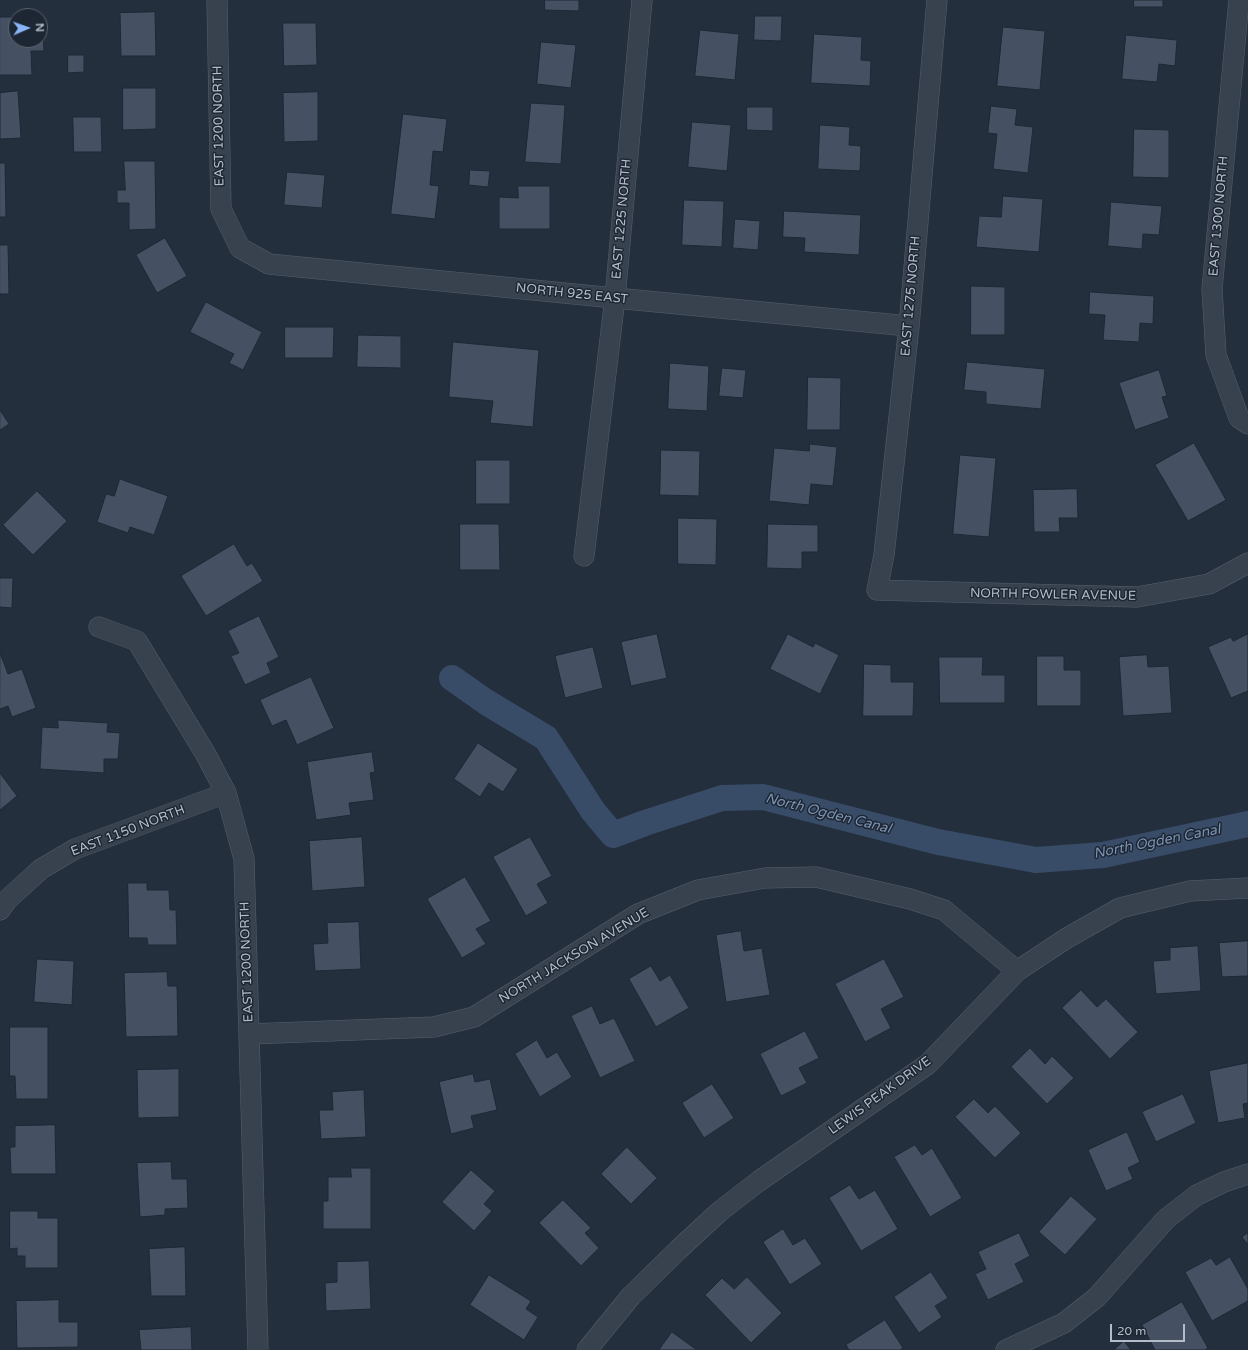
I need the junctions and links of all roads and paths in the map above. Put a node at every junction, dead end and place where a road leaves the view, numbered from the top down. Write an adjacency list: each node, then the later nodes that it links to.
1 (217, 0): 5 (street, EAST 1200 NORTH)
2 (642, 0): 6 (street, EAST 1225 NORTH)
3 (937, 0): 7 (street, EAST 1275 NORTH)
4 (1239, 0): 8 (street, EAST 1300 NORTH)
5 (240, 248): 6 (street, NORTH 925 EAST)
6 (615, 298): 7 (street, NORTH 925 EAST); 9 (street, EAST 1225 NORTH)
7 (909, 326): 11 (street, EAST 1275 NORTH)
8 (1248, 424)
9 (584, 556)
10 (1248, 563): 11 (street, NORTH FOWLER AVENUE)
11 (876, 590)
12 (99, 627): 13 (street, EAST 1200 NORTH)
13 (226, 793): 15 (street, EAST 1150 NORTH); 17 (street, EAST 1200 NORTH)
14 (1248, 888): 16 (street, LEWIS PEAK DRIVE)
15 (0, 910)
16 (1017, 971): 17 (street, NORTH JACKSON AVENUE); 20 (street, LEWIS PEAK DRIVE)
17 (249, 1034): 19 (street, EAST 1200 NORTH)
18 (1248, 1174): 21 (street)
19 (258, 1350)
20 (587, 1350)
21 (1006, 1350)

